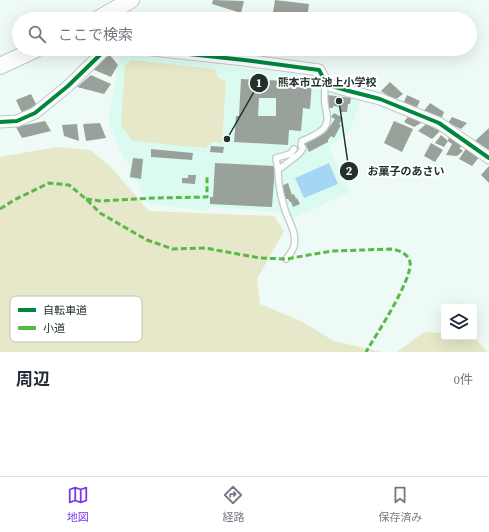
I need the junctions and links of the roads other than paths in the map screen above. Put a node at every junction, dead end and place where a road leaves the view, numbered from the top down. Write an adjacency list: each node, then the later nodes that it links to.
1 (131, 0): 2 (main road)
2 (111, 12)
3 (21, 56): 6 (main road)
4 (99, 56): 8 (street)
5 (207, 56): 7 (street)
6 (0, 66)
7 (325, 81): 10 (street); 11 (lane)
8 (0, 122)
9 (294, 149): 11 (lane)
10 (489, 158)
11 (278, 170): 12 (lane)
12 (286, 259)

